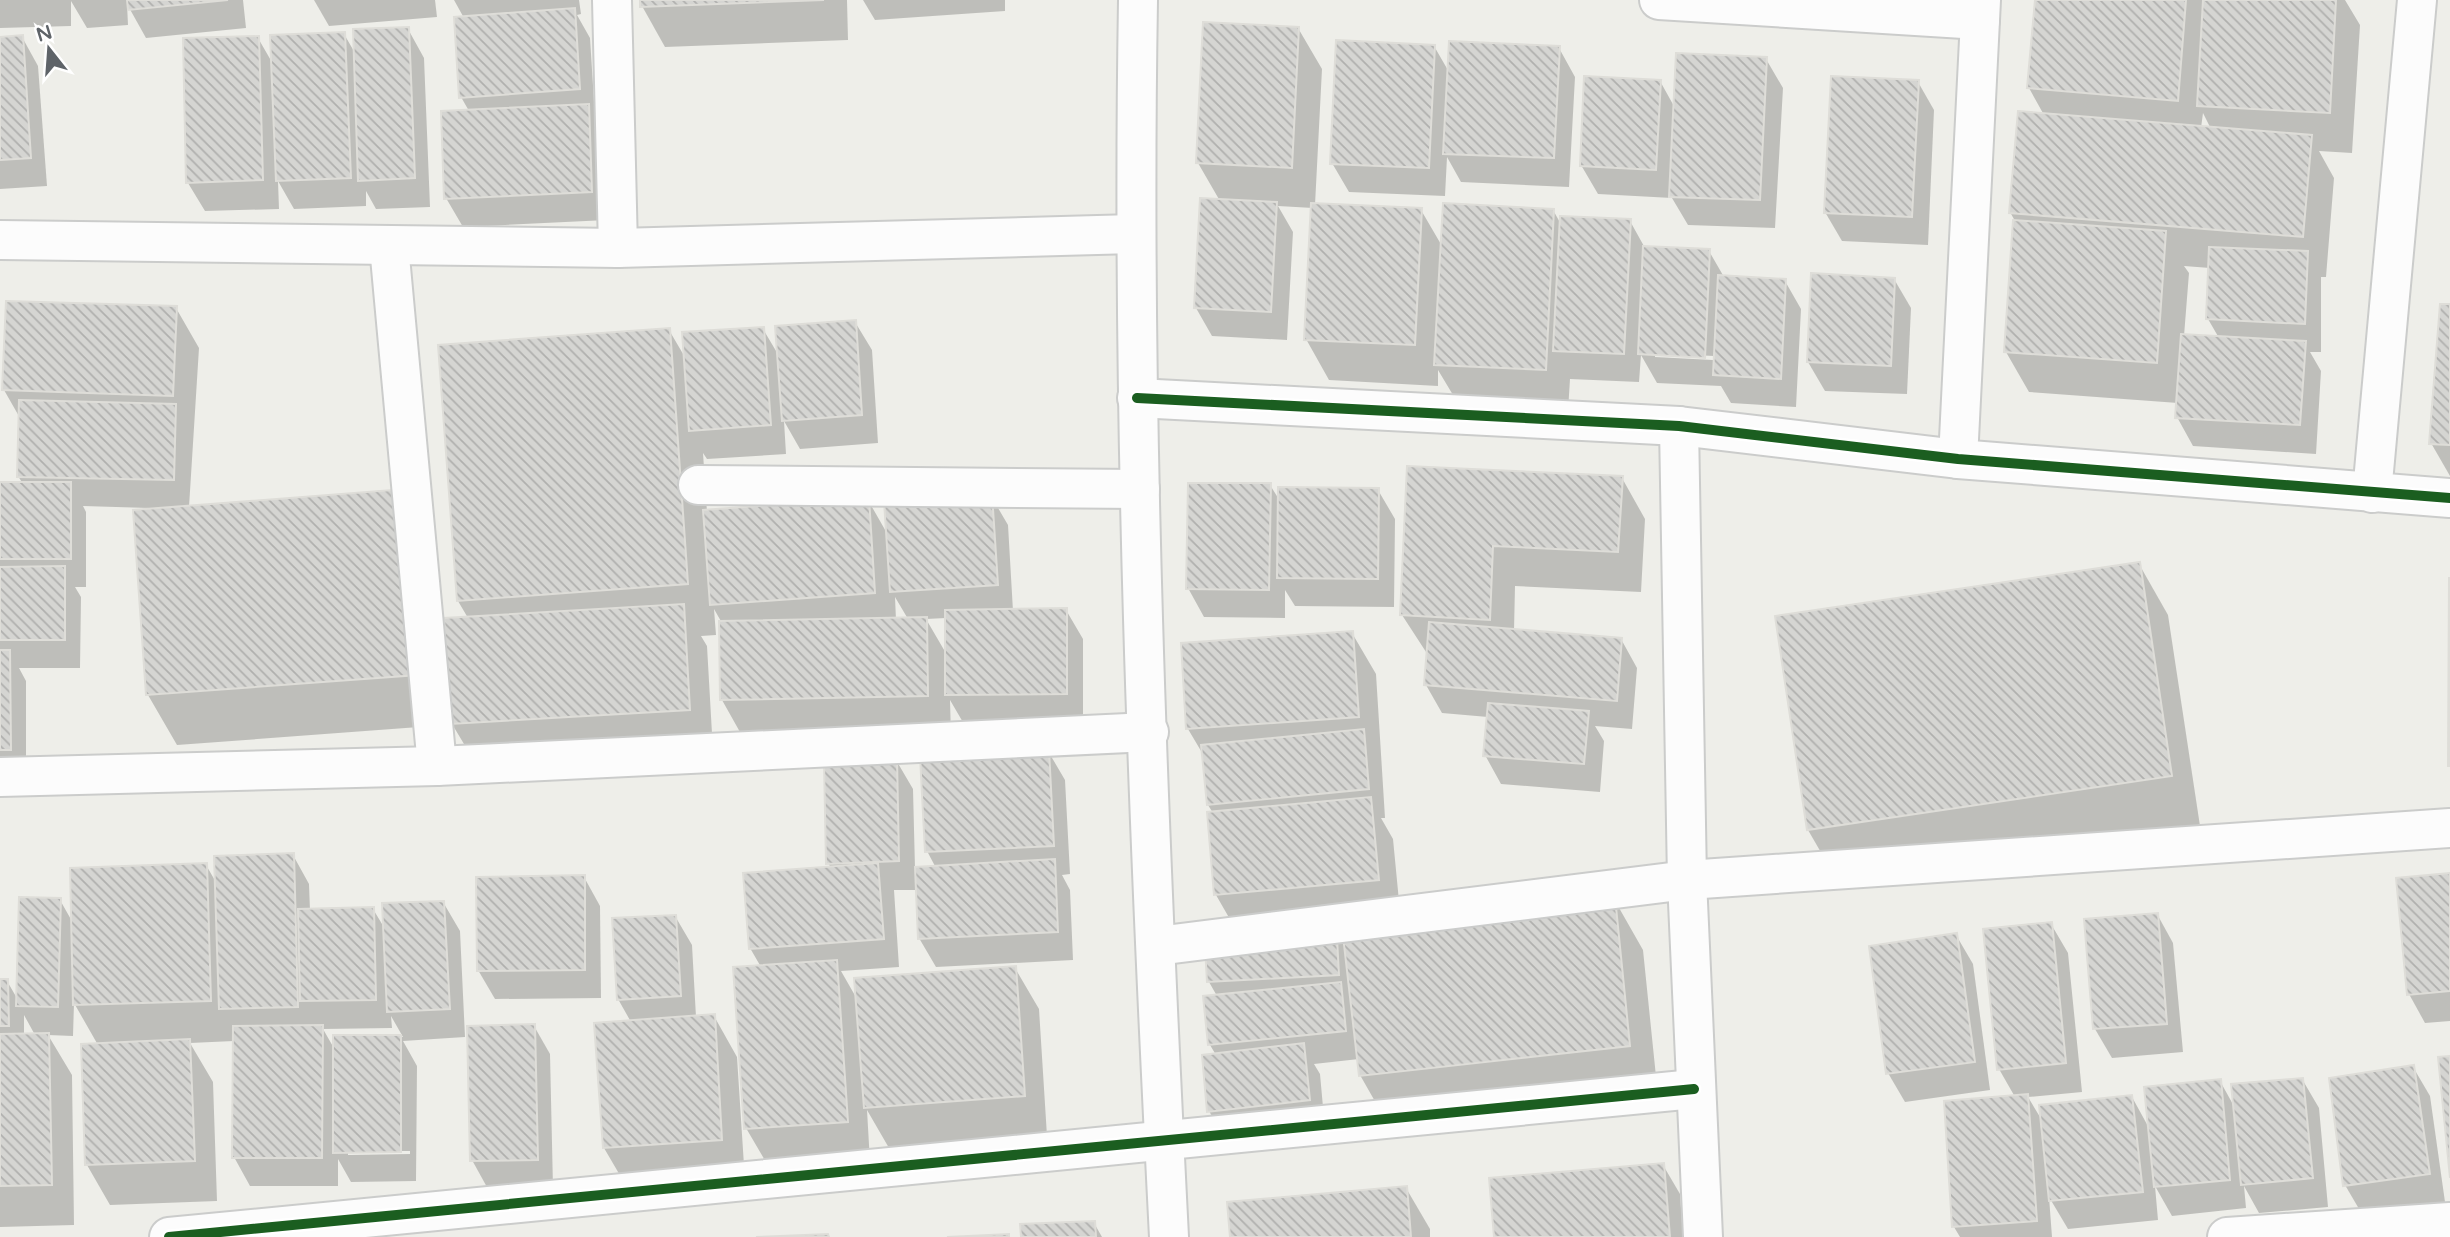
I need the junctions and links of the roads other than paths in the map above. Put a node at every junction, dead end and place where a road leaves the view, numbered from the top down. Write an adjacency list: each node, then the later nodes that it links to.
1 (612, 0): 9 (street)
2 (1138, 0): 6 (street)
3 (1659, 0): 5 (street)
4 (2417, 0): 15 (street)
5 (1981, 10): 12 (street)
6 (1134, 234): 9 (street); 10 (street)
7 (0, 240): 8 (street)
8 (389, 246): 9 (street); 18 (street)
9 (618, 248)
10 (1137, 398): 11 (street); 14 (street)
11 (1679, 426): 12 (street); 21 (street)
12 (1958, 459): 15 (street)
13 (698, 485): 14 (street)
14 (1140, 489): 17 (street)
15 (2372, 493): 16 (street)
16 (2450, 499)
17 (1149, 732): 18 (street); 22 (street)
18 (438, 766): 19 (street)
19 (0, 777)
20 (2450, 828): 21 (street)
21 (1687, 880): 22 (street); 23 (street)
22 (1157, 946): 24 (street)
23 (1694, 1089): 24 (street); 28 (street)
24 (1164, 1140): 26 (street); 27 (street)
25 (2450, 1222): 29 (street)
26 (169, 1237)
27 (1169, 1237)
28 (1703, 1237)
29 (2227, 1237)

